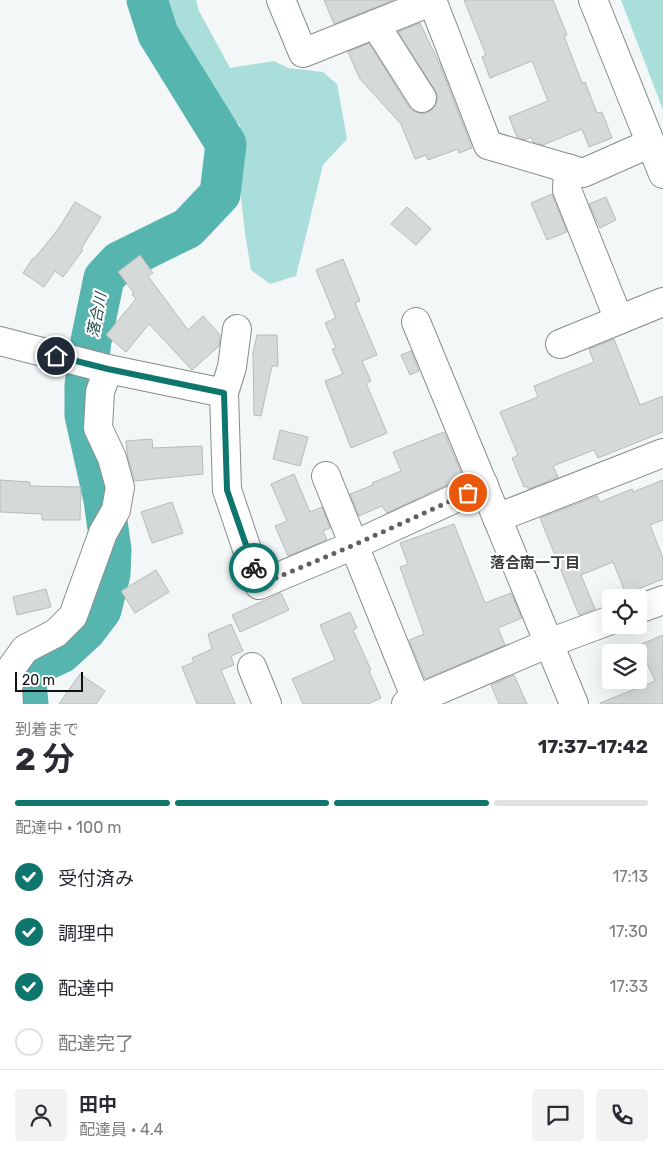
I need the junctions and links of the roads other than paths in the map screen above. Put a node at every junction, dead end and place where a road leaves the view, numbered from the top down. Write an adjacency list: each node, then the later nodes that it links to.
1 (281, 0): 4 (street)
2 (432, 0): 4 (street); 7 (street)
3 (593, 0): 6 (street)
4 (375, 24): 5 (street)
5 (422, 98)
6 (651, 143): 7 (street); 8 (street)
7 (568, 168): 10 (street)
8 (663, 174)
9 (663, 302): 10 (street)
10 (620, 320): 14 (street)
11 (416, 322): 19 (street)
12 (237, 329): 16 (street)
13 (0, 341): 15 (street)
14 (560, 344)
15 (108, 369): 16 (street); 28 (street)
16 (224, 393): 21 (street)
17 (663, 453): 20 (street)
18 (326, 476): 21 (street)
19 (484, 485): 20 (street); 21 (street)
20 (498, 518): 25 (street)
21 (354, 545): 27 (street)
22 (663, 600): 23 (street)
23 (647, 606)
24 (602, 623): 25 (street)
25 (549, 643): 27 (street); 30 (street)
26 (252, 667): 29 (street)
27 (413, 703)
28 (9, 704)
29 (267, 704)
30 (574, 704)

